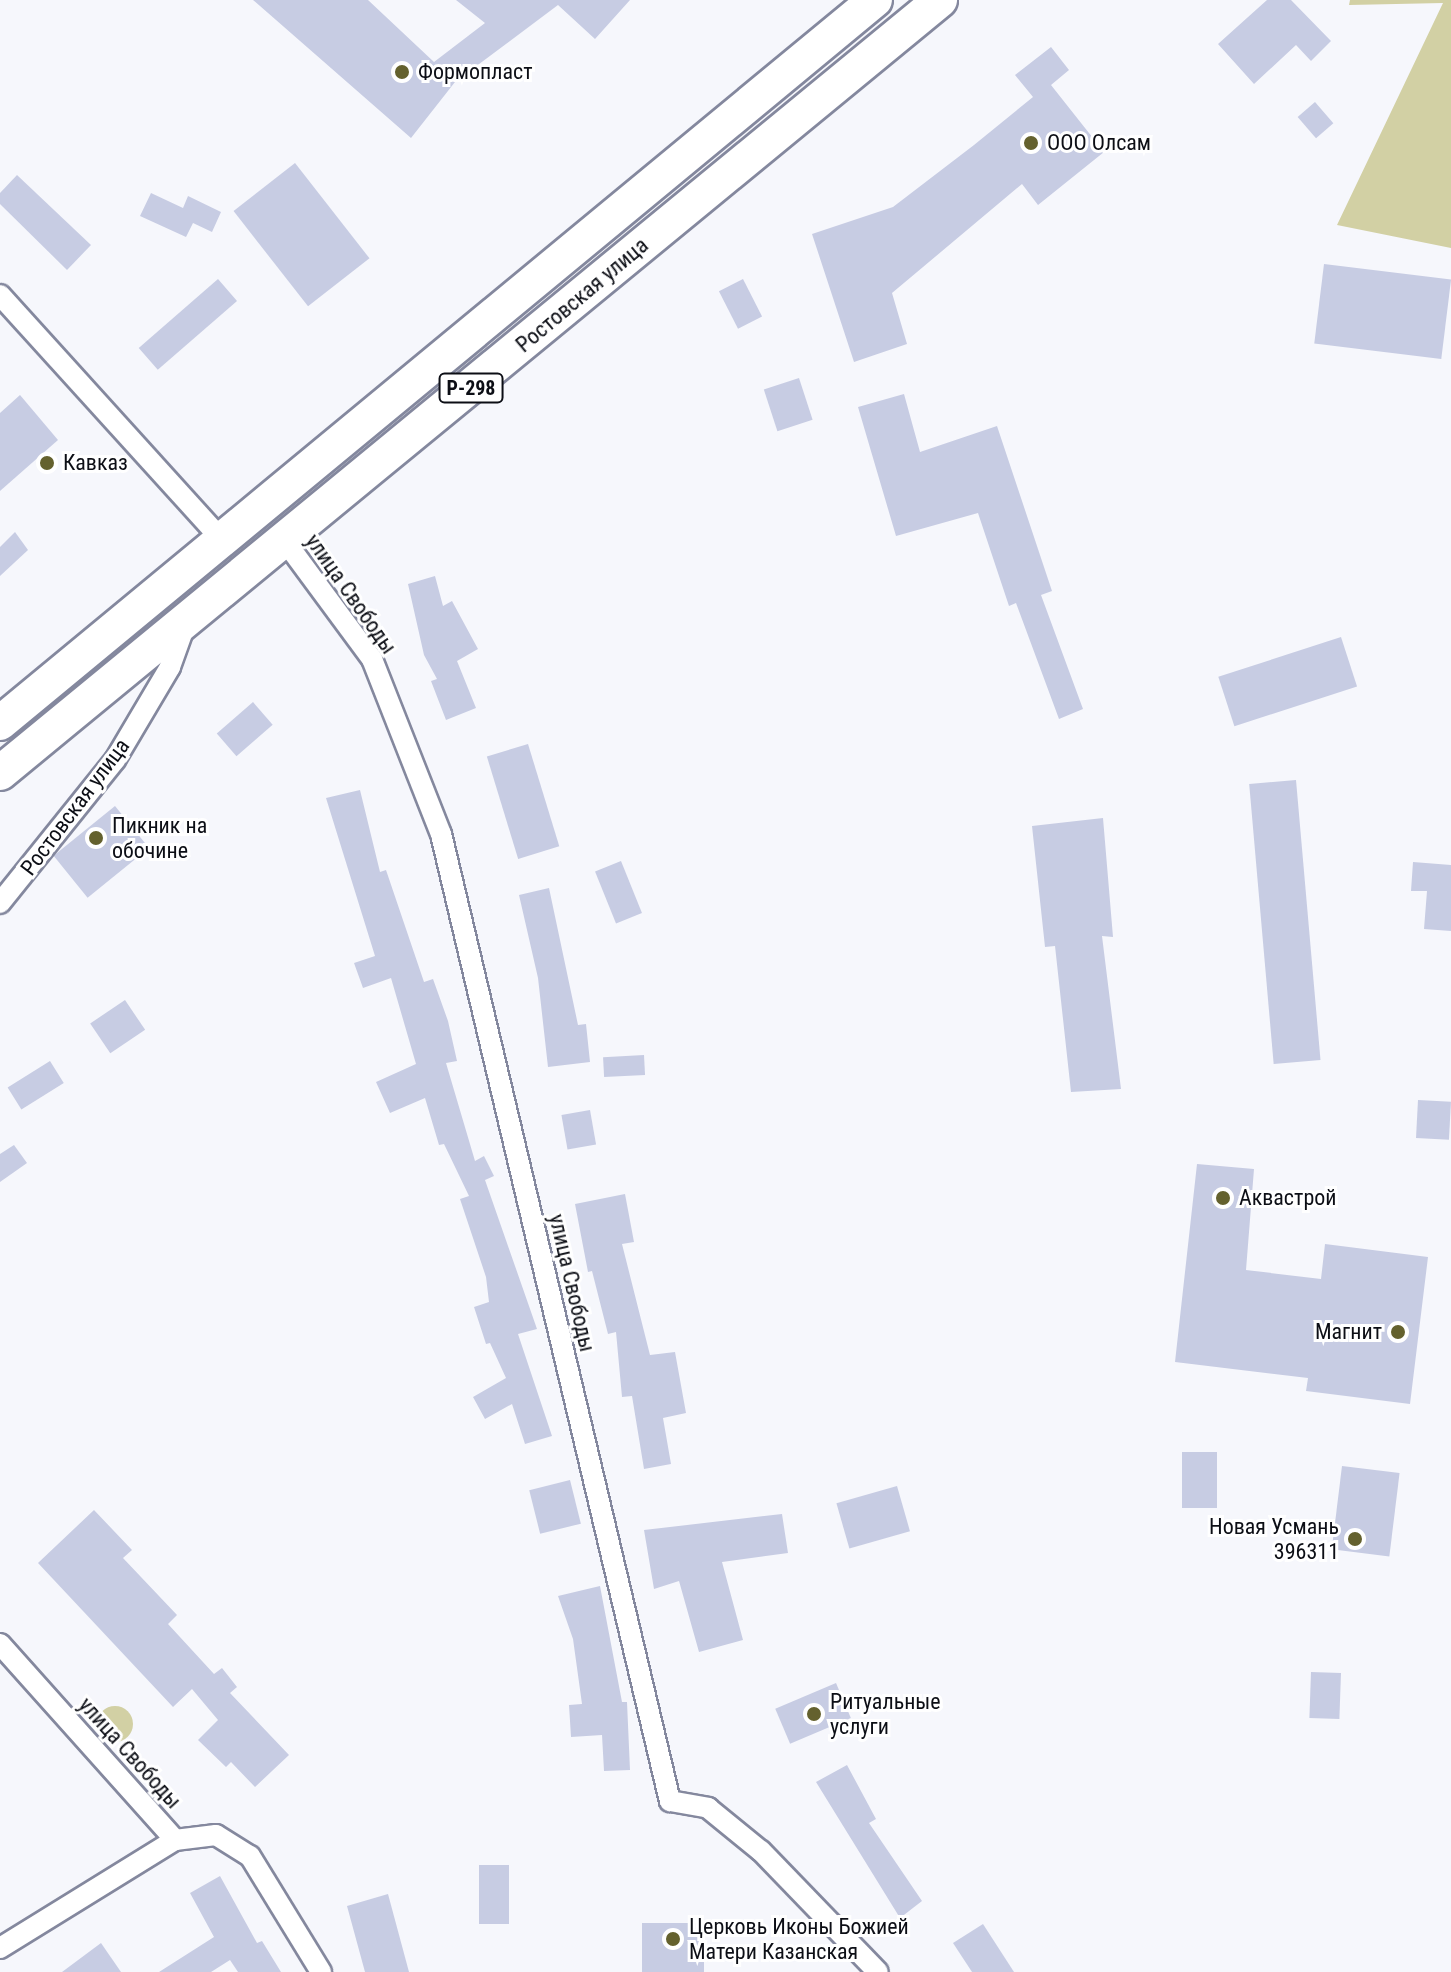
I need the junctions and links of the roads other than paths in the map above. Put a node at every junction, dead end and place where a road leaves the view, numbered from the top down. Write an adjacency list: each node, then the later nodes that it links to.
1 (875, 0): 5 (highway, Ростовская улица / Р-298)
2 (940, 0): 4 (highway, Ростовская улица / Р-298)
3 (0, 295): 5 (street)
4 (285, 541): 6 (highway, Ростовская улица / Р-298); 14 (street, улица Свободы)
5 (224, 542): 7 (highway, Ростовская улица / Р-298)
6 (187, 621): 8 (highway, Ростовская улица / Р-298); 9 (street, Ростовская улица)
7 (0, 723)
8 (0, 773)
9 (0, 903)
10 (0, 1644): 11 (street, улица Свободы)
11 (175, 1840): 12 (street); 13 (street, улица Свободы)
12 (0, 1948)
13 (321, 1972)
14 (878, 1972)

